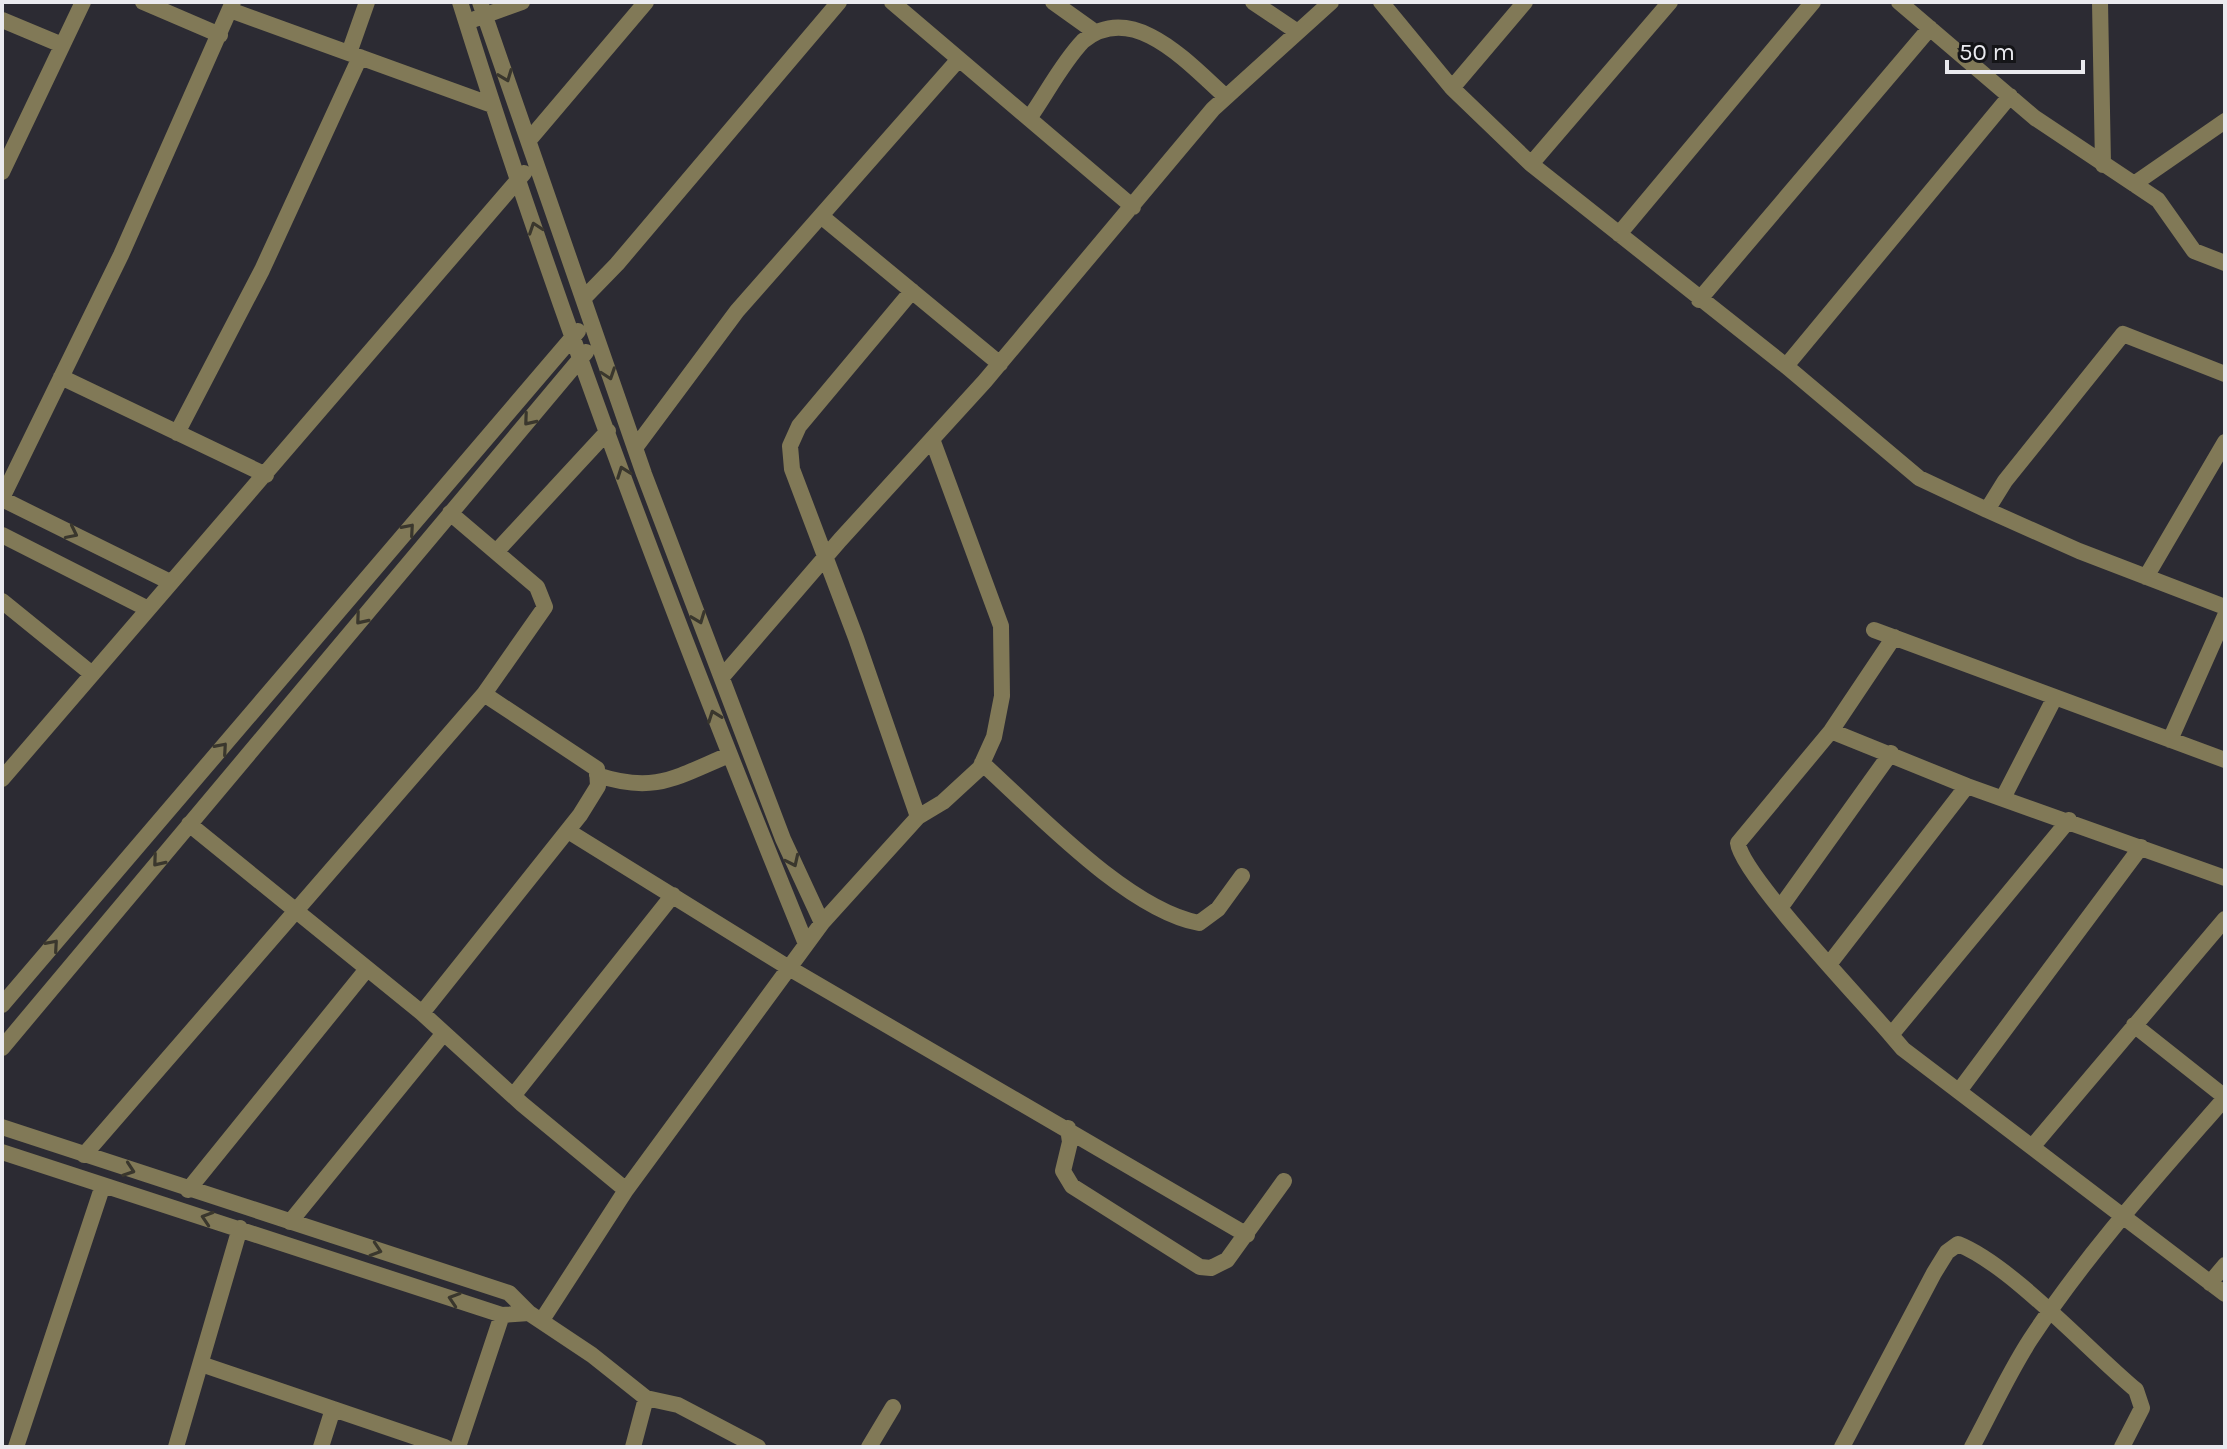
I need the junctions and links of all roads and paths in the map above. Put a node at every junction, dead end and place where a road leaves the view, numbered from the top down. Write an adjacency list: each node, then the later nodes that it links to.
1 (83, 2): 26 (street)
2 (143, 2): 25 (street)
3 (367, 2): 27 (street)
4 (460, 2): 21 (street)
5 (522, 2): 19 (street)
6 (646, 2): 35 (street)
7 (839, 2): 47 (street)
8 (892, 2): 28 (street)
9 (1053, 2): 24 (street)
10 (1253, 2): 23 (street)
11 (1331, 2): 23 (street)
12 (1381, 2): 29 (street)
13 (1525, 2): 29 (street)
14 (1670, 2): 37 (street)
15 (1813, 2): 44 (street)
16 (1899, 2): 22 (street)
17 (2100, 2): 38 (street)
18 (232, 6): 25 (street); 27 (street)
19 (482, 9): 21 (street); 35 (street, one-way to 35)
20 (2, 20): 26 (street)
21 (467, 22): 32 (street)
22 (1930, 28): 30 (street); 48 (street)
23 (1296, 31): 31 (street)
24 (1095, 32): 31 (street); 33 (street)
25 (220, 35): 56 (street)
26 (62, 45): 39 (street)
27 (354, 55): 32 (street); 58 (street)
28 (959, 59): 33 (street); 43 (street)
29 (1452, 88): 37 (street)
30 (2010, 96): 38 (street); 54 (street)
31 (1226, 97): 42 (street)
32 (492, 105): 40 (street)
33 (1030, 117): 42 (street)
34 (2225, 121): 41 (street)
35 (529, 140): 36 (street)
36 (536, 160): 40 (street); 47 (street)
37 (1531, 164): 44 (street)
38 (2103, 165): 41 (street)
39 (2, 172)
40 (518, 179): 50 (street, one-way to 40); 62 (street)
41 (2134, 184): 45 (street)
42 (1133, 207): 53 (street)
43 (821, 216): 46 (street); 61 (street)
44 (1619, 234): 48 (street)
45 (2225, 263)
46 (912, 291): 53 (street); 68 (street)
47 (583, 299): 49 (street)
48 (1699, 300): 54 (street)
49 (590, 318): 50 (street); 51 (street)
50 (574, 336): 52 (street); 107 (street, one-way to 50)
51 (597, 339): 52 (street); 61 (street, one-way to 61)
52 (581, 357): 57 (street); 65 (street, one-way to 65)
53 (1000, 364): 59 (street)
54 (1786, 366): 64 (street)
55 (2225, 374): 64 (street)
56 (61, 377): 58 (street); 63 (street)
57 (608, 431): 67 (street); 84 (street, one-way to 57)
58 (177, 433): 62 (street)
59 (932, 439): 68 (street); 86 (street)
60 (2225, 442): 69 (street)
61 (635, 448): 78 (street, one-way to 78)
62 (266, 475): 70 (street)
63 (2, 498): 70 (street, one-way to 70)
64 (1987, 510): 69 (street)
65 (450, 513): 67 (street); 93 (street, one-way to 93)
66 (2, 535): 73 (street)
67 (496, 552): 79 (street)
68 (825, 558): 78 (street); 91 (street)
69 (2146, 577): 72 (street)
70 (170, 582): 73 (street)
71 (2, 601): 77 (street)
72 (2225, 607)
73 (148, 609): 77 (street)
74 (2225, 616): 82 (street)
75 (1874, 630): 76 (street)
76 (1894, 637): 80 (street); 81 (street)
77 (92, 674): 88 (street)
78 (722, 677): 102 (street, one-way to 102)
79 (484, 694): 87 (street); 100 (street)
80 (2055, 697): 82 (street); 90 (street)
81 (1831, 731): 83 (street); 99 (street)
82 (2170, 740): 85 (street)
83 (1891, 753): 89 (street); 99 (street)
84 (729, 755): 87 (street); 103 (street)
85 (2225, 760)
86 (982, 763): 91 (street); 96 (street)
87 (597, 775): 94 (street)
88 (2, 779)
89 (1967, 786): 90 (street); 104 (street)
90 (2003, 798): 92 (street)
91 (918, 817): 102 (street)
92 (2069, 820): 95 (street); 111 (street)
93 (189, 824): 100 (street); 112 (street, one-way to 112)
94 (568, 831): 98 (street); 108 (street)
95 (2141, 847): 97 (street); 113 (street)
96 (1242, 876)
97 (2225, 878)
98 (673, 895): 105 (street); 114 (street)
99 (1780, 908): 104 (street)
100 (297, 910): 106 (street); 120 (street)
101 (2225, 919): 109 (street)
102 (822, 923): 103 (street)
103 (806, 944): 105 (street)
104 (1830, 963): 111 (street)
105 (789, 968): 117 (street); 124 (street)
106 (367, 969): 108 (street); 123 (street)
107 (2, 1005)
108 (422, 1013): 110 (street)
109 (2134, 1025): 115 (street); 118 (street)
110 (444, 1033): 114 (street); 126 (street)
111 (1891, 1035): 113 (street)
112 (2, 1048)
113 (1959, 1091): 118 (street)
114 (513, 1096): 124 (street)
115 (2225, 1098): 125 (street)
116 (2, 1127): 120 (street)
117 (1068, 1128): 128 (street); 128 (street)
118 (2032, 1147): 125 (street)
119 (2, 1152): 122 (street)
120 (84, 1155): 123 (street, one-way to 123)
121 (1284, 1181): 128 (street)
122 (103, 1185): 127 (street, one-way to 122); 139 (street)
123 (188, 1190): 126 (street)
124 (626, 1190): 134 (street)
125 (2123, 1216): 130 (street); 132 (street)
126 (290, 1222): 134 (street, one-way to 134)
127 (240, 1228): 133 (street, one-way to 127); 135 (street)
128 (1247, 1235)
129 (2225, 1265): 130 (street)
130 (2210, 1283): 131 (street)
131 (2225, 1294)
132 (2048, 1313): 147 (street); 148 (street); 149 (street)
133 (502, 1315): 134 (street); 143 (street)
134 (536, 1316): 136 (street)
135 (201, 1364): 138 (street); 140 (street)
136 (646, 1398): 144 (street); 145 (street)
137 (893, 1407): 146 (street)
138 (333, 1409): 141 (street); 142 (street)
139 (16, 1447)
140 (176, 1447)
141 (321, 1447)
142 (445, 1447)
143 (458, 1447)
144 (633, 1447)
145 (758, 1447)
146 (869, 1447)
147 (1842, 1447)
148 (1972, 1447)
149 (2122, 1447)

